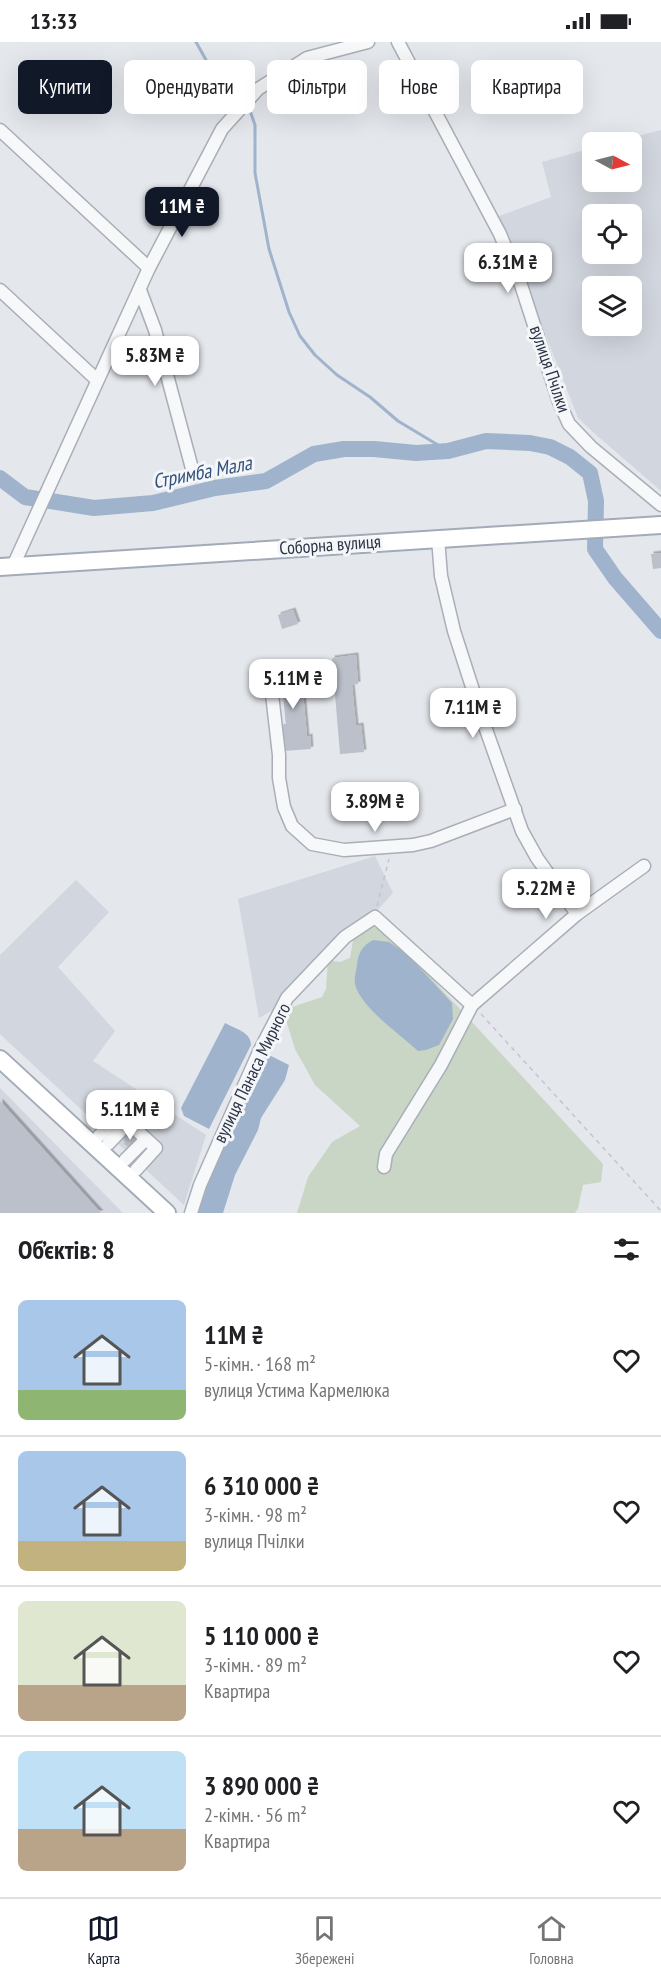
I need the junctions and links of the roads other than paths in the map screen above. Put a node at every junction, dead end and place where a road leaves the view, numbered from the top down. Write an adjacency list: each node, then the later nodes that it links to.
1 (368, 42): 4 (street)
2 (398, 42): 9 (street, вулиця Пчілки)
3 (0, 130): 4 (street)
4 (149, 268): 6 (street)
5 (0, 290): 7 (street)
6 (140, 290): 7 (street); 8 (street)
7 (97, 380): 12 (street)
8 (194, 476)
9 (661, 505)
10 (661, 525): 11 (main road, Соборна вулиця)
11 (438, 538): 12 (main road, Соборна вулиця); 14 (street)
12 (7, 567)
13 (270, 677): 14 (street)
14 (515, 809): 16 (street)
15 (644, 866): 16 (street)
16 (577, 914): 17 (street)
17 (472, 1005): 21 (street); 23 (street, вулиця Панаса Мирного)
18 (0, 1059): 22 (main road)
19 (131, 1124): 19 (street); 20 (street)
20 (130, 1165)
21 (384, 1167)
22 (168, 1213)
23 (191, 1213)

